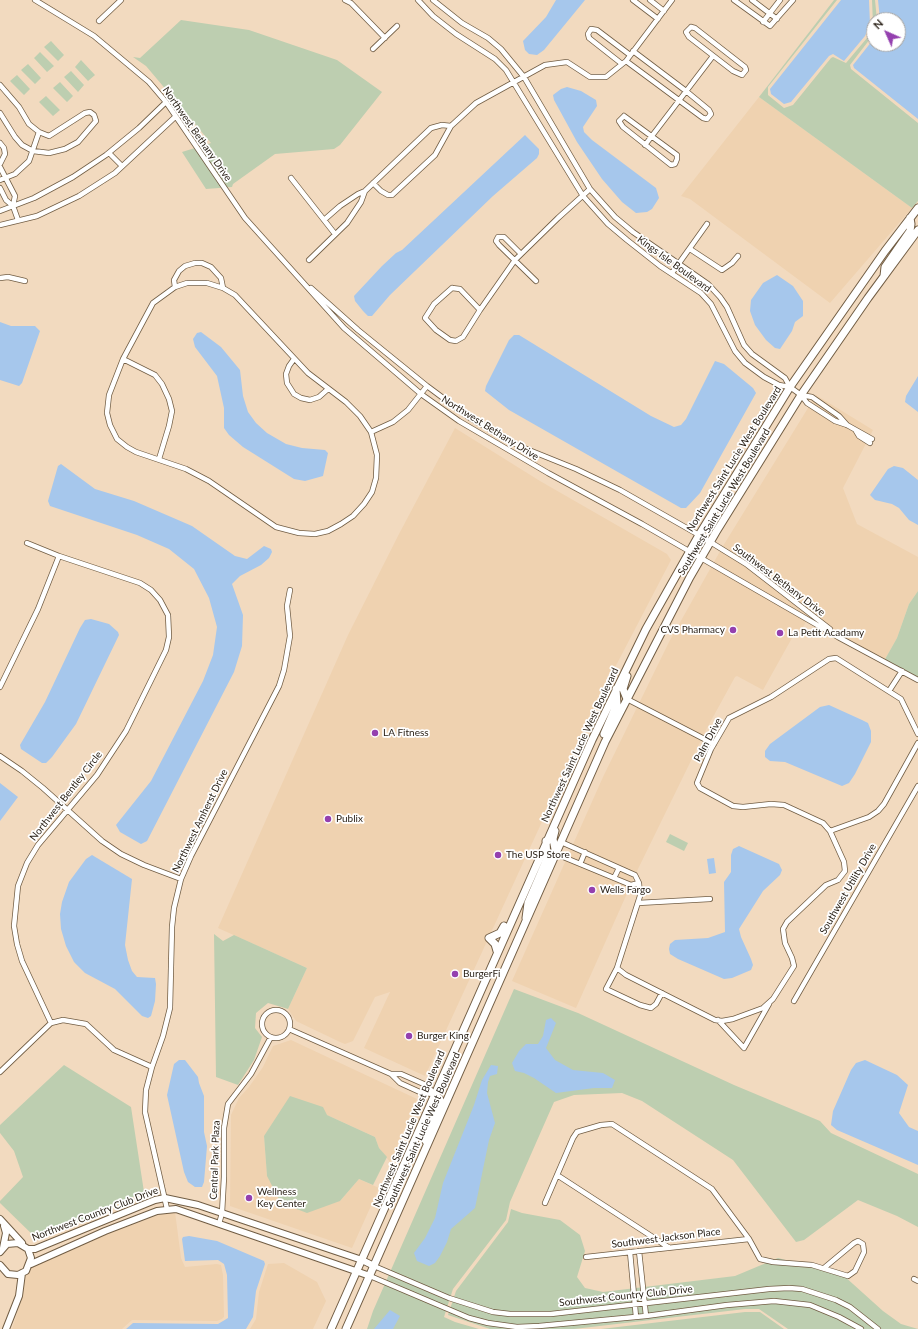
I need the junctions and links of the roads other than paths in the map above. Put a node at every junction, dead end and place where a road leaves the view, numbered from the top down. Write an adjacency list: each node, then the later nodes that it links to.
1 (35, 0): 32 (street, Northwest Bethany Drive)
2 (121, 0): 18 (street)
3 (345, 0): 13 (street)
4 (418, 0): 28 (street, Kings Isle Boulevard)
5 (433, 0): 27 (street, Kings Isle Boulevard)
6 (633, 0): 16 (street)
7 (650, 0): 14 (street)
8 (672, 0): 14 (street)
9 (734, 0): 19 (street)
10 (752, 0): 15 (street)
11 (780, 0): 15 (street)
12 (793, 0): 17 (street)
13 (351, 2): 21 (street)
14 (664, 11): 16 (street)
15 (770, 13): 17 (street); 19 (street)
16 (658, 19): 23 (street)
17 (777, 20): 19 (street)
18 (99, 21)
19 (763, 22)
20 (397, 26): 21 (street)
21 (385, 38): 22 (street)
22 (373, 49)
23 (632, 53): 25 (street); 26 (street); 30 (street)
24 (713, 56): 24 (street); 30 (street)
25 (626, 61): 26 (street); 31 (street)
26 (622, 64): 27 (street)
27 (524, 77): 28 (street); 50 (street, Kings Isle Boulevard)
28 (513, 83): 35 (street); 52 (street, Kings Isle Boulevard)
29 (0, 85): 36 (street)
30 (686, 91): 31 (street); 31 (street)
31 (679, 100): 37 (street)
32 (166, 102): 34 (street, Northwest Bethany Drive); 41 (street)
33 (0, 113): 40 (street)
34 (175, 117): 43 (street); 69 (street, Northwest Bethany Drive)
35 (451, 126): 48 (street); 48 (street)
36 (39, 132): 40 (street); 40 (street)
37 (652, 136): 39 (street); 39 (street); 39 (street)
38 (0, 143): 42 (street)
39 (645, 145)
40 (33, 151): 45 (street)
41 (110, 153): 43 (street); 53 (street)
42 (0, 164)
43 (122, 166): 57 (street)
44 (0, 167): 45 (street)
45 (6, 178): 47 (street); 53 (street)
46 (291, 178): 58 (street)
47 (0, 180)
48 (373, 183): 51 (street)
49 (0, 188): 53 (street)
50 (590, 189): 52 (street); 68 (street, Kings Isle Boulevard)
51 (365, 191): 58 (street); 62 (street)
52 (583, 196): 64 (street); 70 (street, Kings Isle Boulevard)
53 (13, 206): 55 (street); 57 (street)
54 (918, 208): 56 (main road, Northwest Saint Lucie West Boulevard)
55 (0, 211)
56 (910, 218): 71 (main road); 81 (main road, Northwest Saint Lucie West Boulevard)
57 (18, 220): 60 (street)
58 (324, 220): 62 (street)
59 (707, 224): 63 (street)
60 (0, 225)
61 (918, 230): 71 (main road, Southwest Saint Lucie West Boulevard)
62 (335, 234): 66 (street)
63 (690, 249): 65 (street); 68 (street)
64 (521, 254): 67 (street); 67 (street)
65 (738, 256)
66 (309, 260)
67 (515, 260): 73 (street); 77 (street)
68 (678, 264): 70 (street); 81 (street, Kings Isle Boulevard)
69 (290, 268): 80 (street, Northwest Bethany Drive); 83 (street, Northwest Bethany Drive)
70 (672, 273): 81 (street, Kings Isle Boulevard)
71 (884, 276): 84 (main road, Southwest Saint Lucie West Boulevard)
72 (0, 278): 74 (street)
73 (536, 281)
74 (25, 282)
75 (175, 287): 76 (street); 76 (street); 78 (street)
76 (223, 288): 79 (street)
77 (480, 310): 77 (street)
78 (123, 358): 88 (street); 88 (street)
79 (294, 359): 82 (street); 82 (street)
80 (427, 386): 83 (street); 89 (street, Northwest Bethany Drive)
81 (790, 387): 84 (street); 89 (main road, Northwest Saint Lucie West Boulevard)
82 (328, 389): 86 (street)
83 (421, 394): 86 (street); 92 (street, Northwest Bethany Drive)
84 (801, 395): 85 (street); 85 (street); 90 (main road, Southwest Saint Lucie West Boulevard)
85 (847, 425): 87 (street)
86 (372, 432): 88 (street)
87 (871, 441)
88 (159, 459)
89 (699, 535): 90 (street, Southwest Bethany Drive); 92 (main road, Northwest Saint Lucie West Boulevard)
90 (710, 541): 94 (main road, Southwest Saint Lucie West Boulevard); 96 (street, Southwest Bethany Drive)
91 (27, 543): 93 (street, Northwest Bentley Circle)
92 (689, 552): 94 (street, Southwest Bethany Drive); 97 (main road, Northwest Saint Lucie West Boulevard)
93 (59, 556): 100 (street); 111 (street, Northwest Bentley Circle)
94 (701, 558): 96 (street, Southwest Bethany Drive); 103 (main road, Southwest Saint Lucie West Boulevard)
95 (290, 590): 120 (street, Northwest Amherst Drive)
96 (848, 642): 98 (street, Southwest Bethany Drive)
97 (634, 653): 101 (main road, Northwest Saint Lucie West Boulevard); 103 (main road)
98 (902, 671): 99 (street, Southwest Bethany Drive); 102 (street)
99 (918, 680)
100 (0, 687)
101 (616, 689): 108 (main road); 110 (main road, Northwest Saint Lucie West Boulevard)
102 (889, 691): 104 (street, Palm Drive); 106 (street, Palm Drive)
103 (627, 699): 106 (street); 108 (main road, Southwest Saint Lucie West Boulevard)
104 (918, 734)
105 (918, 743): 112 (street)
106 (714, 744): 112 (street, Palm Drive)
107 (0, 756): 111 (street)
108 (594, 767): 114 (main road, Southwest Saint Lucie West Boulevard)
109 (918, 786): 130 (street, Southwest Utility Drive)
110 (563, 804): 113 (main road, Northwest Saint Lucie West Boulevard); 116 (main road)
111 (67, 811): 120 (street); 132 (street, Northwest Bentley Circle)
112 (830, 831): 129 (street, Palm Drive)
113 (546, 841): 122 (main road, Northwest Saint Lucie West Boulevard); 125 (main road)
114 (561, 842): 115 (street); 116 (main road, Southwest Saint Lucie West Boulevard)
115 (585, 852): 117 (street); 118 (street)
116 (556, 854): 117 (street); 125 (main road, Southwest Saint Lucie West Boulevard)
117 (580, 864): 119 (street)
118 (619, 868): 119 (street); 121 (street)
119 (614, 878): 121 (street)
120 (181, 879): 135 (street, Northwest Amherst Drive)
121 (639, 883): 124 (street)
122 (526, 886): 126 (main road, Northwest Saint Lucie West Boulevard); 126 (main road)
123 (710, 898): 124 (street)
124 (638, 903): 127 (street)
125 (526, 923): 139 (main road, Southwest Saint Lucie West Boulevard)
126 (497, 951): 138 (main road, Northwest Saint Lucie West Boulevard)
127 (617, 968): 128 (street, Palm Drive); 128 (street)
128 (662, 993): 131 (street, Palm Drive)
129 (771, 1001): 131 (street, Palm Drive); 131 (street, Palm Drive)
130 (794, 1001)
131 (718, 1020)
132 (51, 1023): 135 (street); 136 (street)
133 (288, 1029): 134 (street); 134 (street); 137 (street)
134 (271, 1037): 144 (street, Central Park Plaza)
135 (152, 1067): 141 (street, Northwest Amherst Drive)
136 (0, 1072)
137 (391, 1074): 138 (street); 138 (street)
138 (435, 1094): 139 (main road); 154 (main road, Northwest Saint Lucie West Boulevard)
139 (425, 1151): 157 (main road, Southwest Saint Lucie West Boulevard)
140 (557, 1175): 142 (street); 147 (street); 149 (street)
141 (165, 1198): 143 (street, Northwest Amherst Drive); 144 (street, Northwest Country Club Drive); 148 (street, Northwest Country Club Drive)
142 (545, 1203)
143 (167, 1209): 146 (street, Northwest Country Club Drive); 155 (street, Northwest Country Club Drive)
144 (222, 1212): 146 (street, Central Park Plaza); 154 (street, Northwest Country Club Drive)
145 (2, 1222): 148 (street); 150 (street)
146 (218, 1224): 159 (street, Northwest Country Club Drive)
147 (748, 1239): 149 (street, Southwest Jackson Place); 158 (street)
148 (26, 1247): 150 (street, Northwest Country Club Drive); 155 (street)
149 (668, 1247): 151 (street, Southwest Jackson Place)
150 (1, 1250)
151 (639, 1251): 152 (street, Southwest Jackson Place); 164 (street)
152 (630, 1252): 153 (street, Southwest Jackson Place); 165 (street)
153 (586, 1257)
154 (362, 1260): 157 (street, Northwest Country Club Drive); 159 (main road, Northwest Saint Lucie West Boulevard)
155 (30, 1264): 160 (street)
156 (0, 1265): 161 (street)
157 (374, 1266): 162 (main road, Southwest Saint Lucie West Boulevard); 165 (street, Southwest Country Club Drive)
158 (824, 1268): 158 (street)
159 (357, 1270): 162 (street, Northwest Country Club Drive); 169 (main road, Northwest Saint Lucie West Boulevard)
160 (22, 1273): 161 (street); 163 (street)
161 (13, 1275): 163 (street)
162 (370, 1276): 167 (street, Southwest Country Club Drive); 170 (main road, Southwest Saint Lucie West Boulevard)
163 (21, 1288): 168 (street)
164 (645, 1303): 165 (street, Southwest Country Club Drive); 166 (street); 172 (street, Southwest Country Club Drive)
165 (635, 1304): 167 (street)
166 (646, 1316): 167 (street, Southwest Country Club Drive); 171 (street, Southwest Country Club Drive)
167 (636, 1317)
168 (6, 1329)
169 (331, 1329)
170 (346, 1329)
171 (861, 1329)
172 (878, 1329)

